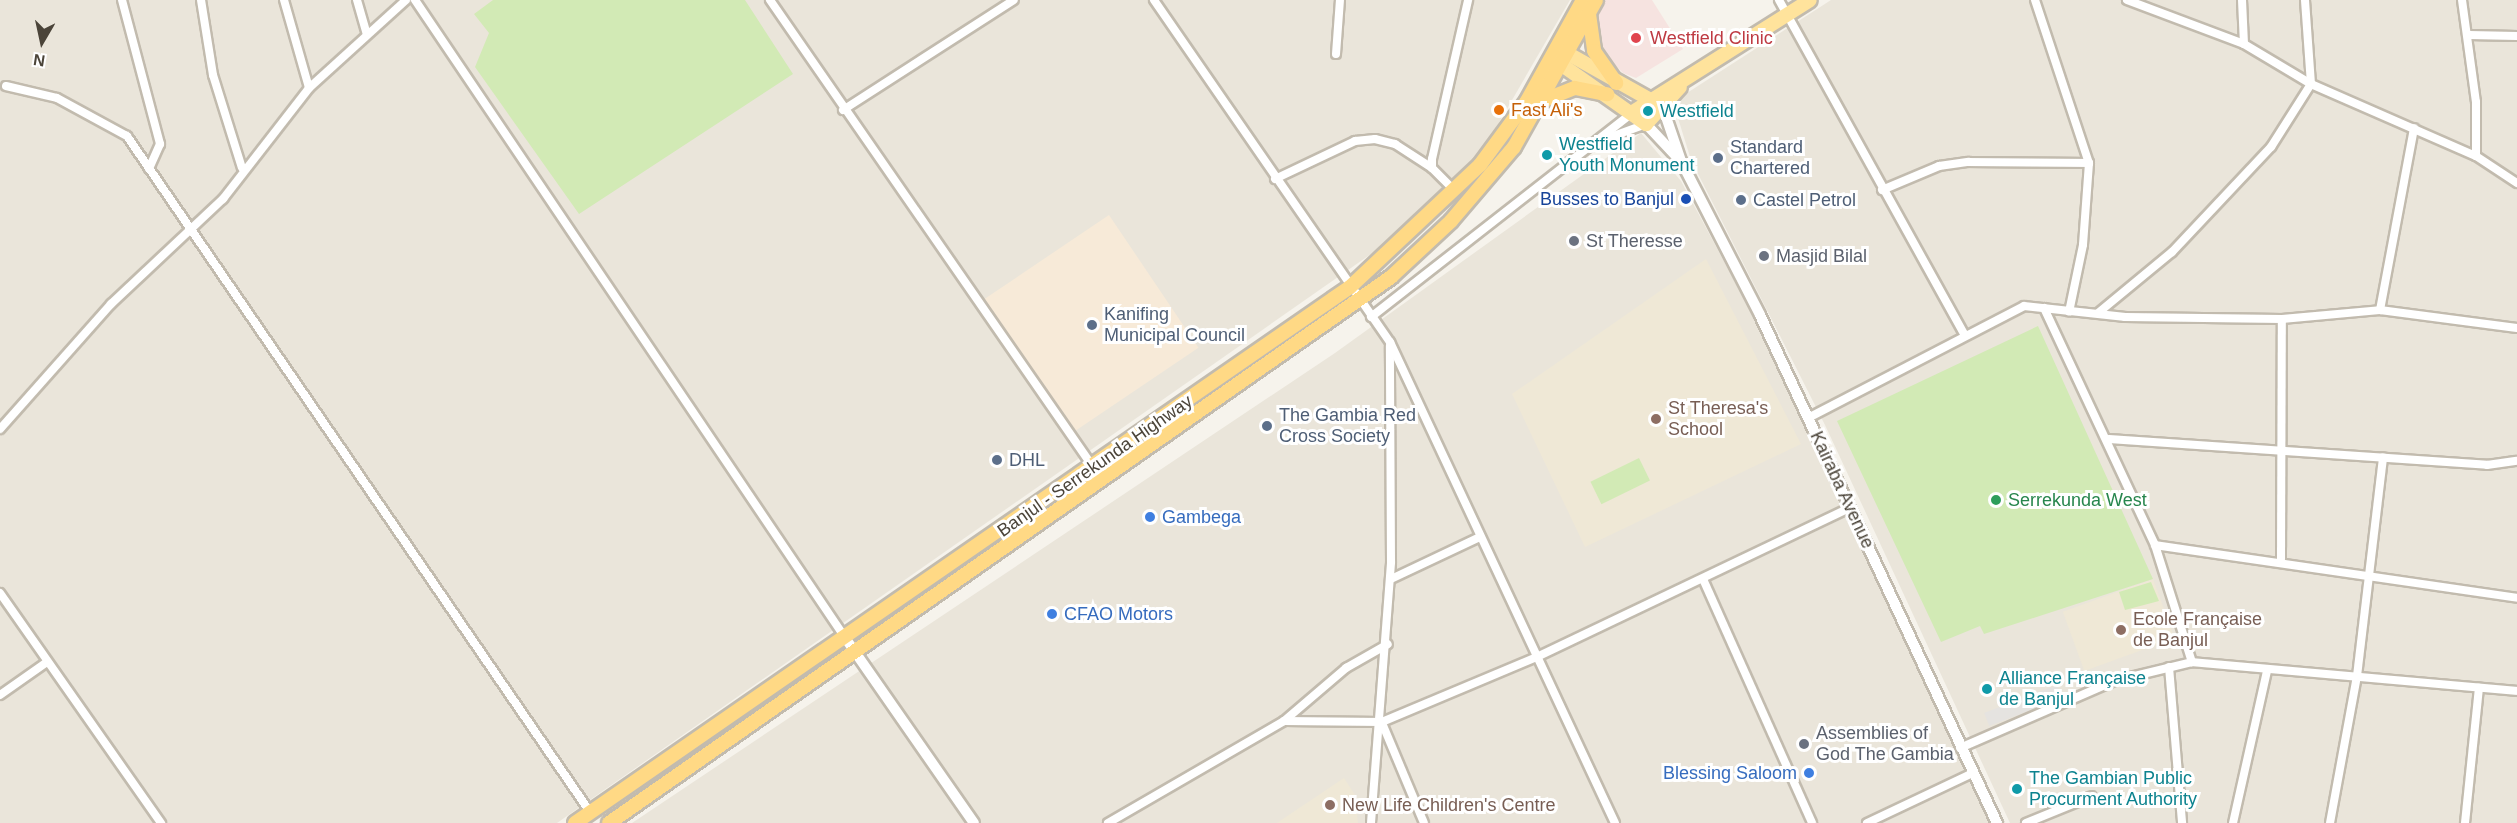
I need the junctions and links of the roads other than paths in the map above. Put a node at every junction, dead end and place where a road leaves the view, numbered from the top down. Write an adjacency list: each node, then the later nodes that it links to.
1 (122, 0): 48 (street)
2 (201, 0): 46 (street)
3 (284, 0): 33 (street)
4 (357, 0): 23 (street)
5 (406, 0): 23 (street)
6 (415, 0): 81 (street)
7 (770, 0): 37 (street)
8 (1014, 0): 37 (street)
9 (1154, 0): 49 (street)
10 (1340, 0): 27 (street)
11 (1468, 0): 47 (street)
12 (1583, 0): 28 (highway)
13 (1596, 0): 21 (highway)
14 (1779, 0): 22 (street)
15 (1810, 0): 22 (main road)
16 (2035, 0): 45 (street)
17 (2127, 0): 26 (street)
18 (2242, 0): 26 (street)
19 (2305, 0): 30 (street)
20 (2463, 0): 24 (street)
21 (1589, 14): 28 (highway); 29 (highway)
22 (1788, 16): 32 (main road); 51 (street)
23 (368, 34): 33 (street)
24 (2469, 35): 25 (street); 43 (street)
25 (2517, 36)
26 (2244, 44): 30 (street)
27 (1336, 54)
28 (1561, 56): 29 (main road, Kairaba Avenue); 34 (main road, Kairaba Avenue); 36 (highway, Banjul - Serrekunda Highway); 52 (highway, Banjul - Serrekunda Highway)
29 (1616, 82): 35 (main road, Kairaba Avenue)
30 (2311, 84): 41 (street); 59 (street)
31 (6, 86): 48 (street)
32 (1680, 87): 35 (main road); 38 (main road)
33 (309, 88): 46 (street)
34 (1607, 94): 36 (highway); 39 (main road, Kairaba Avenue)
35 (1652, 99): 38 (main road, Kairaba Avenue); 39 (main road)
36 (1542, 101): 55 (highway, Banjul - Serrekunda Highway)
37 (843, 110): 71 (street)
38 (1664, 111): 40 (main road); 44 (street, Kairaba Avenue)
39 (1633, 112): 40 (main road, Kairaba Avenue); 42 (street)
40 (1646, 124): 42 (street); 44 (street, Kairaba Avenue)
41 (2414, 128): 43 (street); 57 (street)
42 (1605, 139): 60 (street)
43 (2476, 156): 50 (street)
44 (1681, 160): 65 (street, Kairaba Avenue)
45 (2089, 163): 51 (street); 58 (street)
46 (242, 168): 53 (street)
47 (1432, 168): 49 (street); 52 (street)
48 (149, 170): 53 (street)
49 (1275, 179): 54 (street)
50 (2517, 183)
51 (1882, 190): 63 (street)
52 (1455, 191): 54 (highway, Banjul - Serrekunda Highway)
53 (190, 225): 66 (street); 98 (street)
54 (1350, 287): 55 (street); 71 (highway, Banjul - Serrekunda Highway)
55 (1361, 300): 60 (street); 83 (highway, Banjul - Serrekunda Highway)
56 (2044, 308): 58 (street); 63 (street); 67 (street)
57 (2380, 310): 61 (street); 62 (street)
58 (2069, 312): 59 (street)
59 (2098, 313): 61 (street)
60 (1371, 317): 64 (street)
61 (2282, 319): 68 (street)
62 (2517, 328)
63 (1965, 335): 65 (street)
64 (1390, 342): 73 (street); 77 (street)
65 (1808, 418): 72 (street, Kairaba Avenue)
66 (0, 429)
67 (2109, 439): 68 (street); 74 (street)
68 (2282, 447): 69 (street); 75 (street)
69 (2383, 458): 70 (street); 76 (street)
70 (2517, 461)
71 (1093, 467): 81 (highway, Banjul - Serrekunda Highway)
72 (1850, 508): 78 (street); 95 (street, Kairaba Avenue)
73 (1480, 537): 77 (street); 84 (street)
74 (2156, 545): 75 (street); 86 (street)
75 (2281, 559): 76 (street)
76 (2367, 573): 80 (street); 89 (street)
77 (1391, 579): 82 (street)
78 (1703, 579): 84 (street); 107 (street)
79 (0, 593): 85 (street)
80 (2517, 598)
81 (846, 639): 83 (street); 98 (highway, Banjul - Serrekunda Highway)
82 (1388, 644): 93 (street); 94 (street)
83 (856, 654): 101 (highway, Banjul - Serrekunda Highway); 102 (street)
84 (1537, 657): 94 (street); 106 (street)
85 (48, 662): 92 (street); 99 (street)
86 (2192, 662): 87 (street); 88 (street)
87 (2169, 667): 95 (street); 111 (street)
88 (2267, 671): 89 (street); 112 (street)
89 (2357, 676): 90 (street); 113 (street)
90 (2479, 688): 91 (street); 114 (street)
91 (2517, 691)
92 (0, 695)
93 (1284, 721): 94 (street); 103 (street)
94 (1382, 723): 104 (street); 105 (street)
95 (1960, 748): 96 (street, Kairaba Avenue)
96 (1973, 773): 108 (street); 109 (street, Kairaba Avenue)
97 (2092, 796): 110 (street)
98 (591, 812): 100 (highway, Banjul - Serrekunda Highway)
99 (162, 823)
100 (575, 823)
101 (609, 823)
102 (974, 823)
103 (1108, 823)
104 (1371, 823)
105 (1424, 823)
106 (1615, 823)
107 (1812, 823)
108 (1867, 823)
109 (1997, 823)
110 (2026, 823)
111 (2182, 823)
112 (2233, 823)
113 (2330, 823)
114 (2465, 823)

